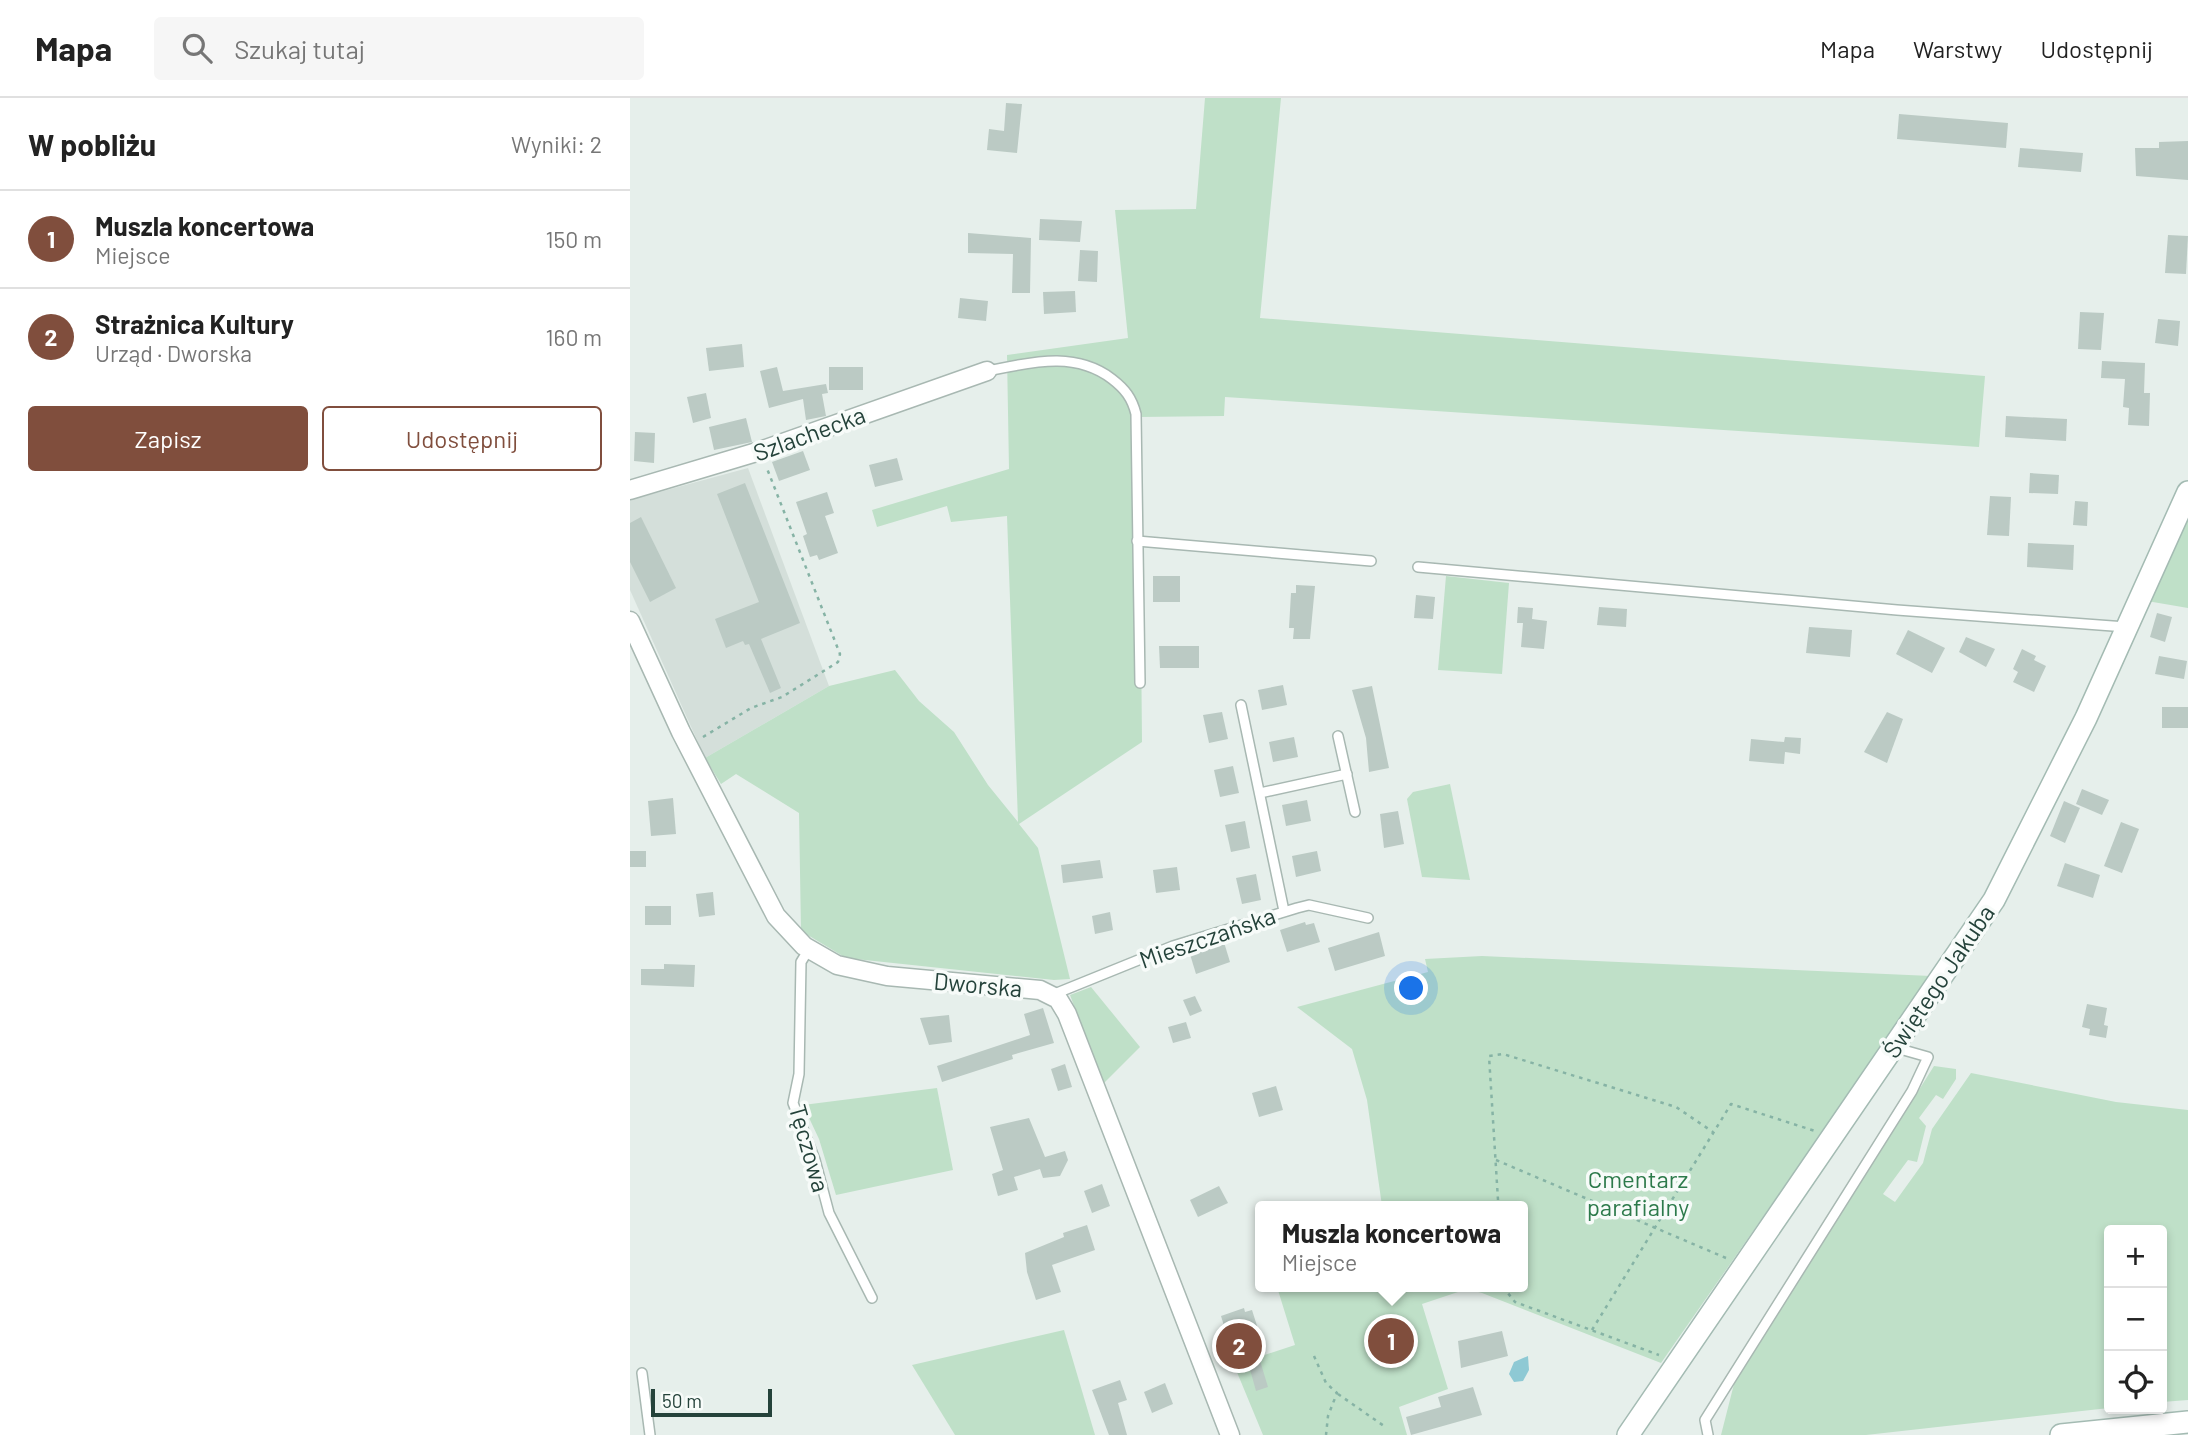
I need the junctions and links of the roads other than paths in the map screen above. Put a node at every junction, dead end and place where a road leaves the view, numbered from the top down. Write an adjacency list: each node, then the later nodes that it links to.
1 (987, 371): 2 (street, Szlachecka); 4 (lane)
2 (630, 490)
3 (2188, 492): 8 (street, Świętego Jakuba)
4 (1137, 541): 5 (lane); 9 (lane)
5 (1371, 561)
6 (1418, 567): 8 (lane)
7 (630, 621): 17 (street, Dworska)
8 (2127, 627): 19 (street, Świętego Jakuba)
9 (1140, 683)
10 (1241, 705): 13 (lane)
11 (1338, 736): 12 (lane)
12 (1347, 774): 13 (lane); 14 (lane)
13 (1260, 793): 15 (lane)
14 (1355, 812)
15 (1284, 911): 16 (lane, Mieszczańska); 18 (lane, Mieszczańska)
16 (1368, 918)
17 (809, 949): 18 (street, Dworska); 20 (lane, Tęczowa)
18 (1051, 995): 24 (street, Dworska)
19 (1893, 1048): 25 (street, Świętego Jakuba); 26 (lane)
20 (872, 1298)
21 (642, 1373): 23 (lane)
22 (2188, 1422): 27 (street)
23 (650, 1435)
24 (1230, 1435)
25 (1628, 1435)
26 (1708, 1435)
27 (2061, 1435)

